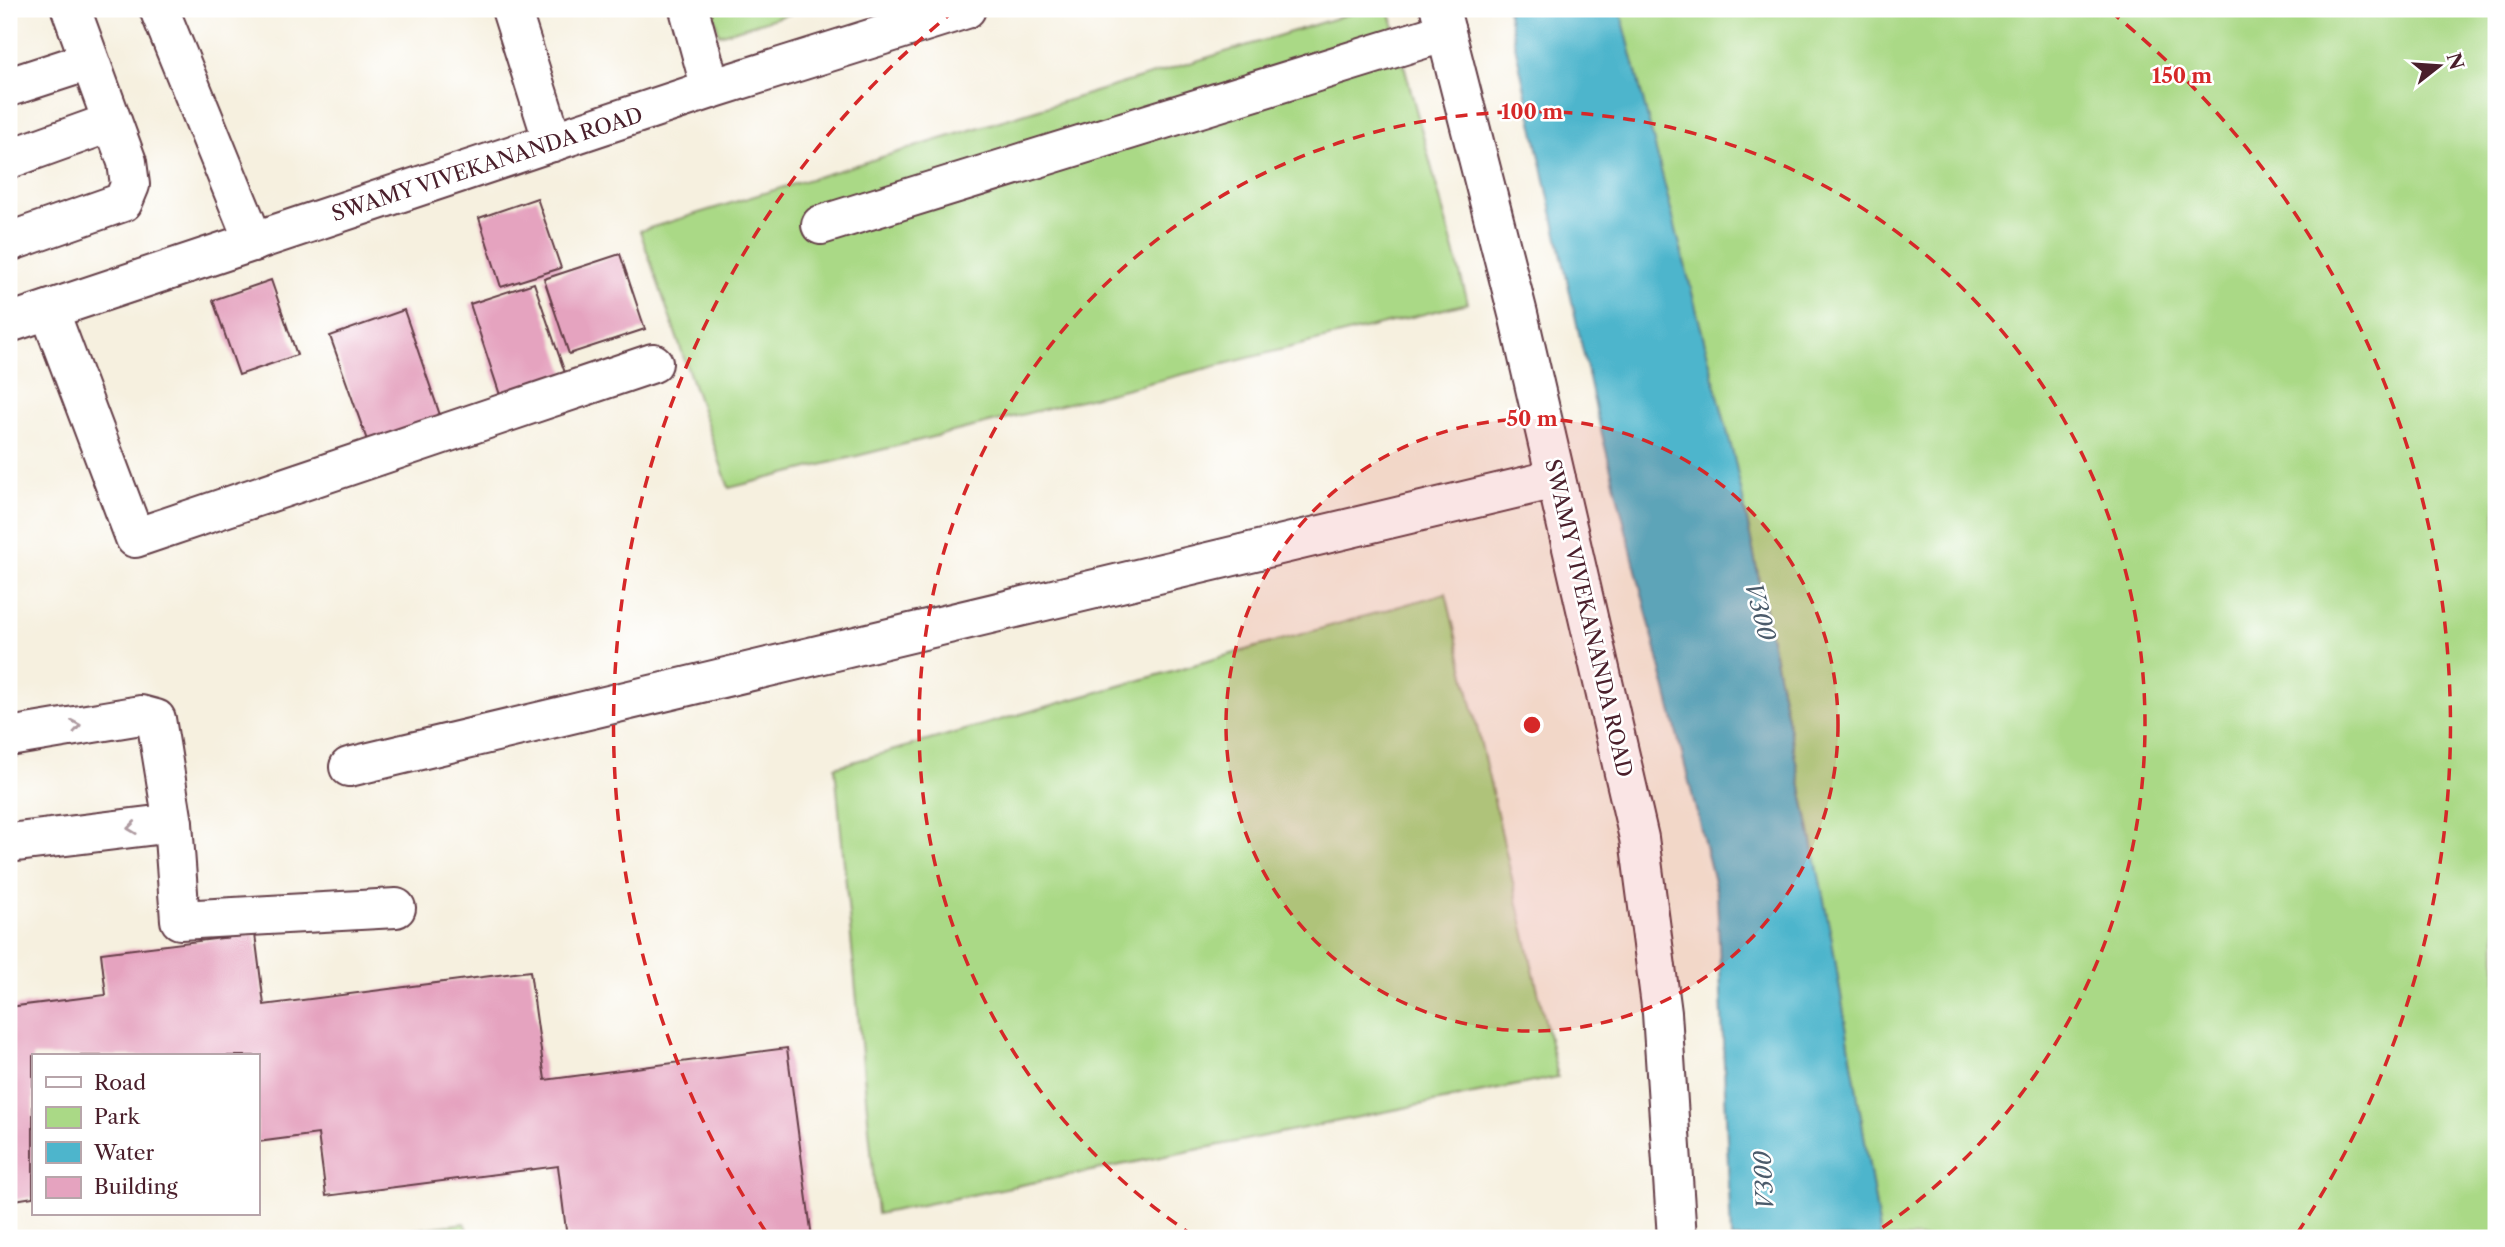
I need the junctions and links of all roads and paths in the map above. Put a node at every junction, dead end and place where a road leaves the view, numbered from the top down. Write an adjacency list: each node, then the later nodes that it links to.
1 (71, 9): 7 (street)
2 (159, 9): 15 (street)
3 (511, 9): 11 (street)
4 (690, 9): 9 (street)
5 (966, 9): 9 (street, SWAMY VIVEKANANDA ROAD)
6 (1443, 20): 13 (street); 19 (street, SWAMY VIVEKANANDA ROAD)
7 (89, 61): 8 (street); 10 (street)
8 (9, 87)
9 (711, 89): 11 (street, SWAMY VIVEKANANDA ROAD)
10 (112, 122): 12 (street); 14 (street)
11 (553, 142): 15 (street, SWAMY VIVEKANANDA ROAD)
12 (9, 159)
13 (821, 225)
14 (9, 242)
15 (254, 242): 16 (street, SWAMY VIVEKANANDA ROAD)
16 (49, 310): 17 (street, SWAMY VIVEKANANDA ROAD); 18 (street)
17 (9, 324)
18 (653, 363)
19 (1556, 479): 21 (street); 25 (street, SWAMY VIVEKANANDA ROAD)
20 (9, 737): 22 (street, one-way to 22)
21 (349, 767)
22 (173, 823): 23 (street, one-way to 23); 24 (street)
23 (9, 843)
24 (396, 908)
25 (1678, 1238)

